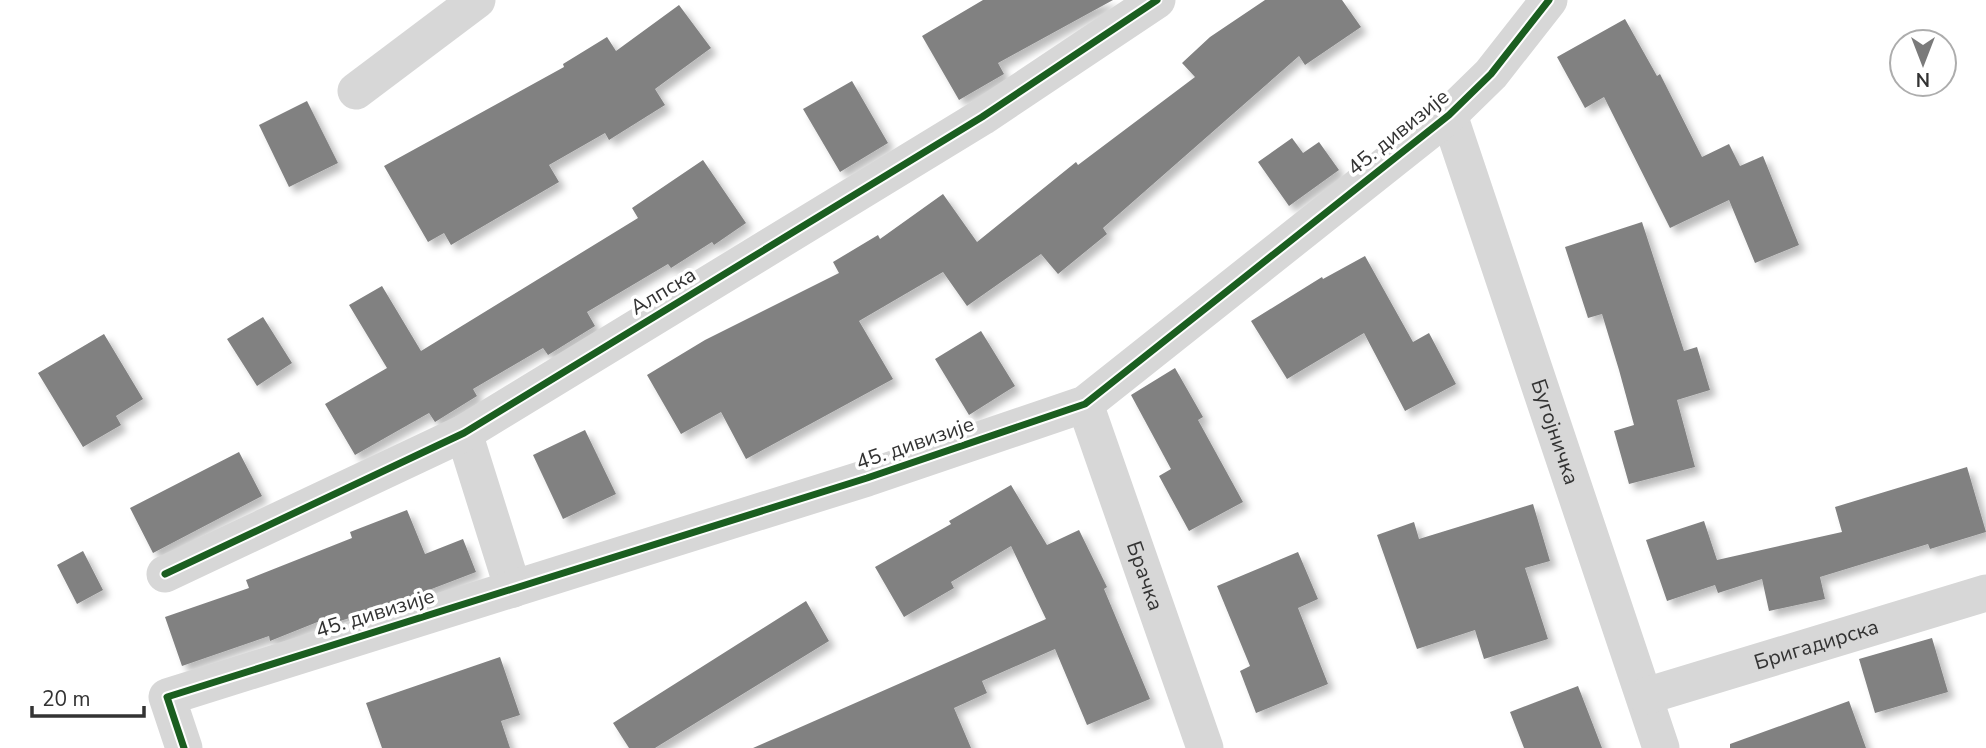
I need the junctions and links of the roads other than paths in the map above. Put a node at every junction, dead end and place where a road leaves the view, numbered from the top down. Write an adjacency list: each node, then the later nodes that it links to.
1 (477, 0): 4 (street)
2 (1157, 0): 7 (street, Алпска)
3 (1549, 0): 5 (street, 45. дивизије)
4 (356, 91)
5 (1449, 115): 6 (street, 45. дивизије); 11 (street, Бугојничка)
6 (1085, 404): 9 (street, 45. дивизије); 13 (street, Брачка)
7 (464, 433): 8 (street, Алпска); 9 (street)
8 (165, 573)
9 (513, 589): 12 (street, 45. дивизије)
10 (1986, 593): 11 (street, Бригадирска)
11 (1646, 696): 14 (street, Бугојничка)
12 (184, 748)
13 (1205, 748)
14 (1661, 748)

